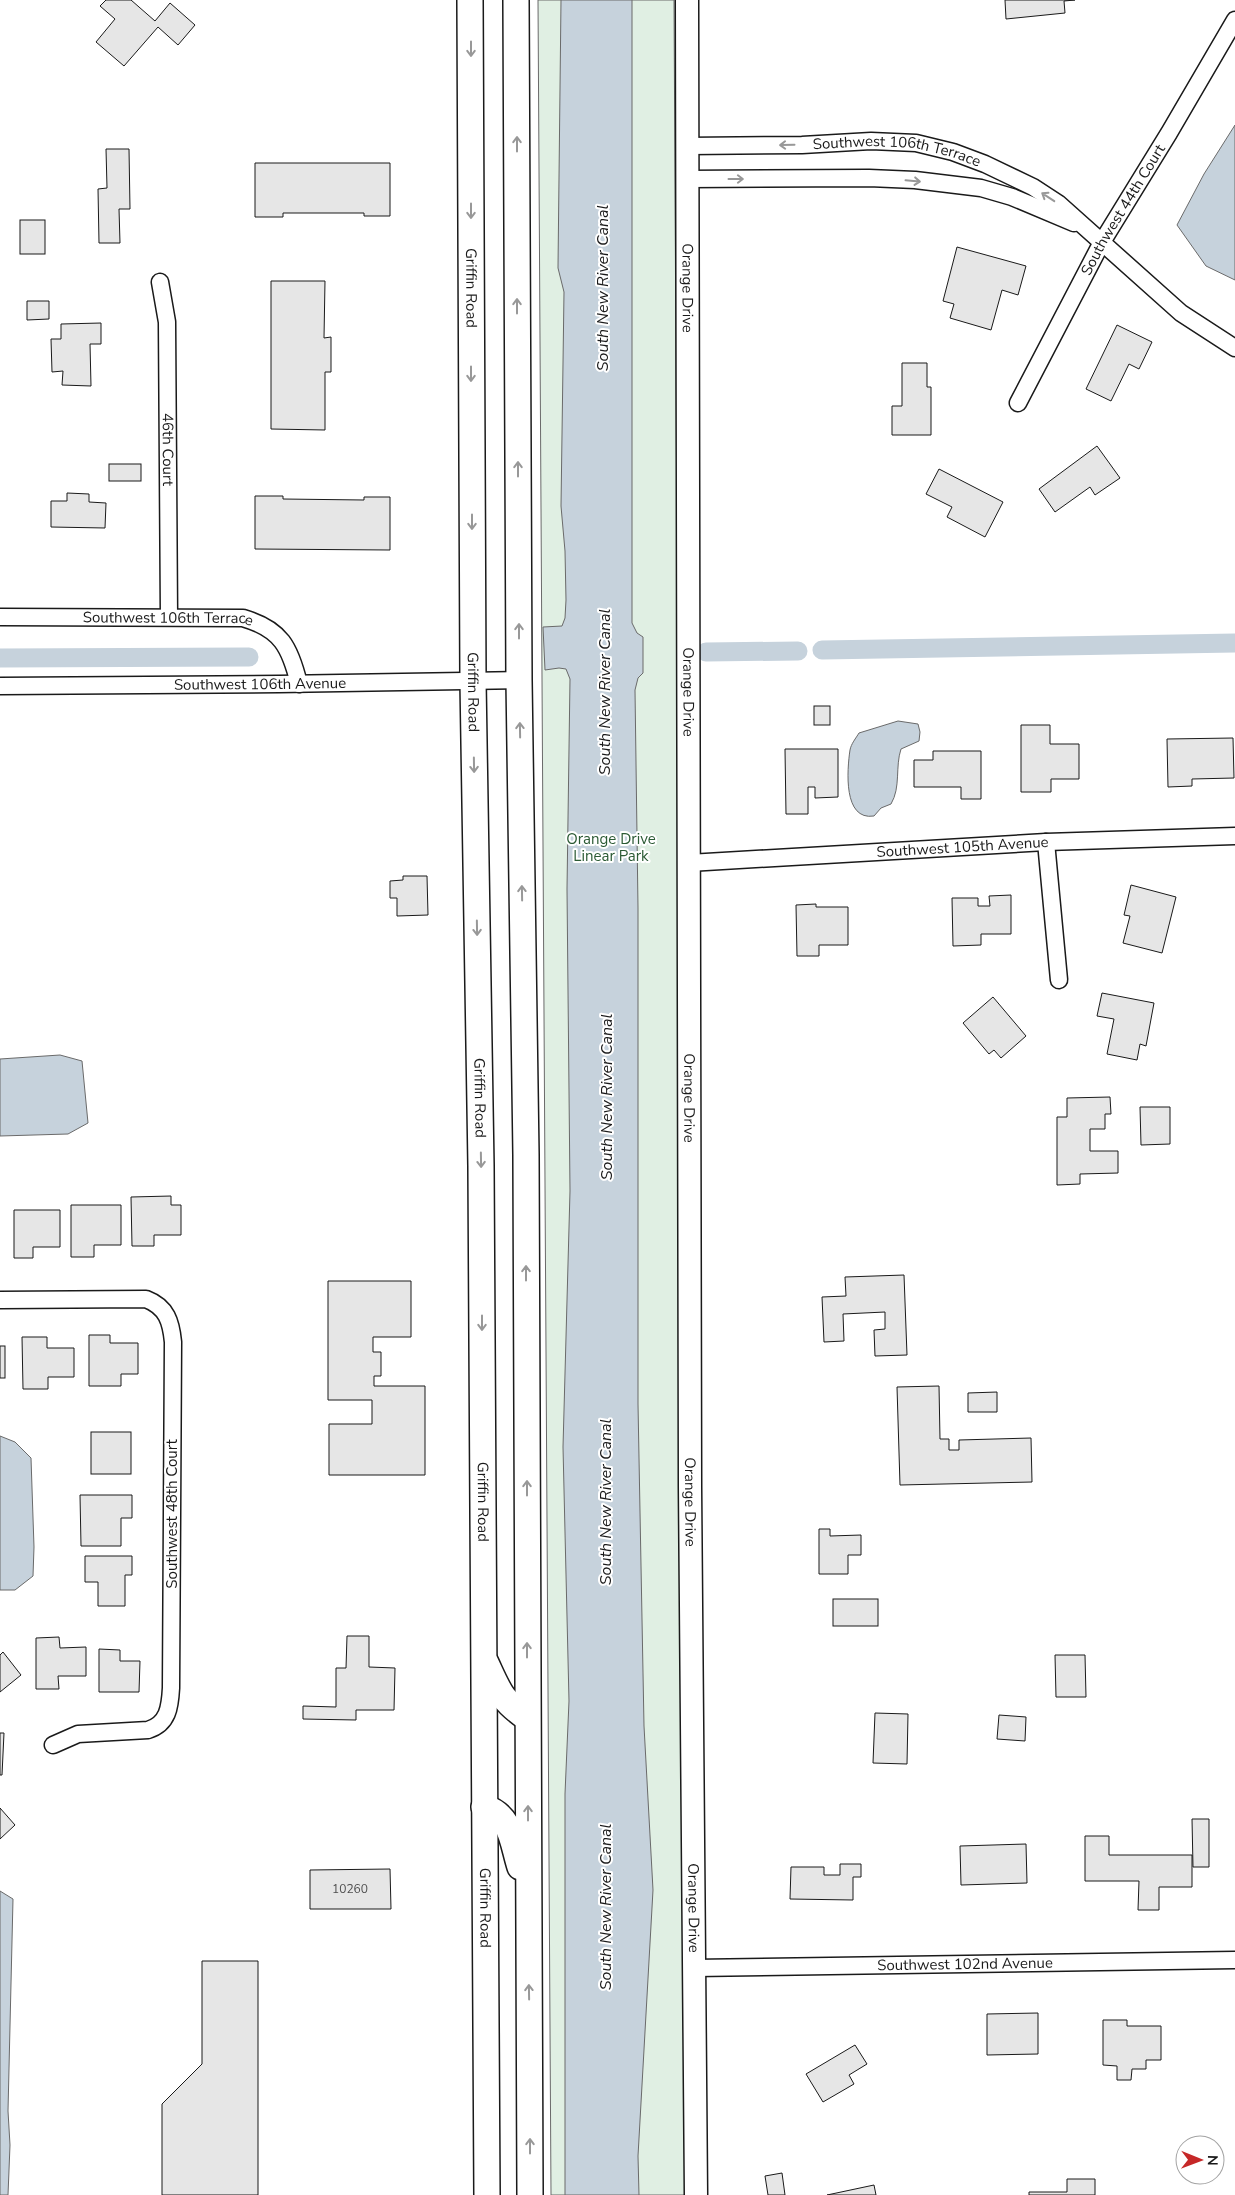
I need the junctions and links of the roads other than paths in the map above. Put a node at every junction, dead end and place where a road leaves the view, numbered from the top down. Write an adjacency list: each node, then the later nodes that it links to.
1 (470, 0): 15 (main road, Griffin Road, one-way to 15)
2 (516, 0): 14 (main road, one-way to 2)
3 (687, 0): 5 (street, Orange Drive)
4 (1235, 20): 8 (street, Southwest 44th Court)
5 (687, 146): 6 (street, Orange Drive); 7 (street, Southwest 106th Terrace, one-way to 5)
6 (687, 179): 7 (street, Southwest 106th Terrace, one-way to 7); 20 (street, Orange Drive)
7 (1085, 228): 8 (street, Southwest 106th Terrace)
8 (1102, 242): 10 (street, Southwest 106th Terrace); 11 (street, Southwest 44th Court)
9 (160, 282): 13 (street, 46th Court)
10 (1235, 348)
11 (1018, 403)
12 (0, 617): 13 (street, Southwest 106th Terrace)
13 (169, 617): 16 (street, Southwest 106th Terrace)
14 (519, 680): 15 (street, Southwest 106th Avenue); 24 (main road, one-way to 14)
15 (473, 682): 16 (street, Southwest 106th Avenue); 23 (main road, Griffin Road, one-way to 23)
16 (299, 684): 17 (street, Southwest 106th Avenue)
17 (0, 686)
18 (1235, 836): 19 (street, Southwest 105th Avenue)
19 (1046, 842): 20 (street, Southwest 105th Avenue); 21 (street)
20 (689, 863): 29 (street, Orange Drive)
21 (1059, 980)
22 (0, 1300): 25 (street, Southwest 48th Court)
23 (484, 1659): 24 (main road); 26 (main road, Griffin Road)
24 (528, 1718): 27 (main road, one-way to 24)
25 (54, 1745)
26 (484, 1807): 27 (main road); 30 (main road, Griffin Road)
27 (528, 1896): 31 (main road, one-way to 27)
28 (1235, 1960): 29 (street, Southwest 102nd Avenue)
29 (694, 1968): 32 (street, Orange Drive)
30 (487, 2195)
31 (530, 2195)
32 (696, 2195)

